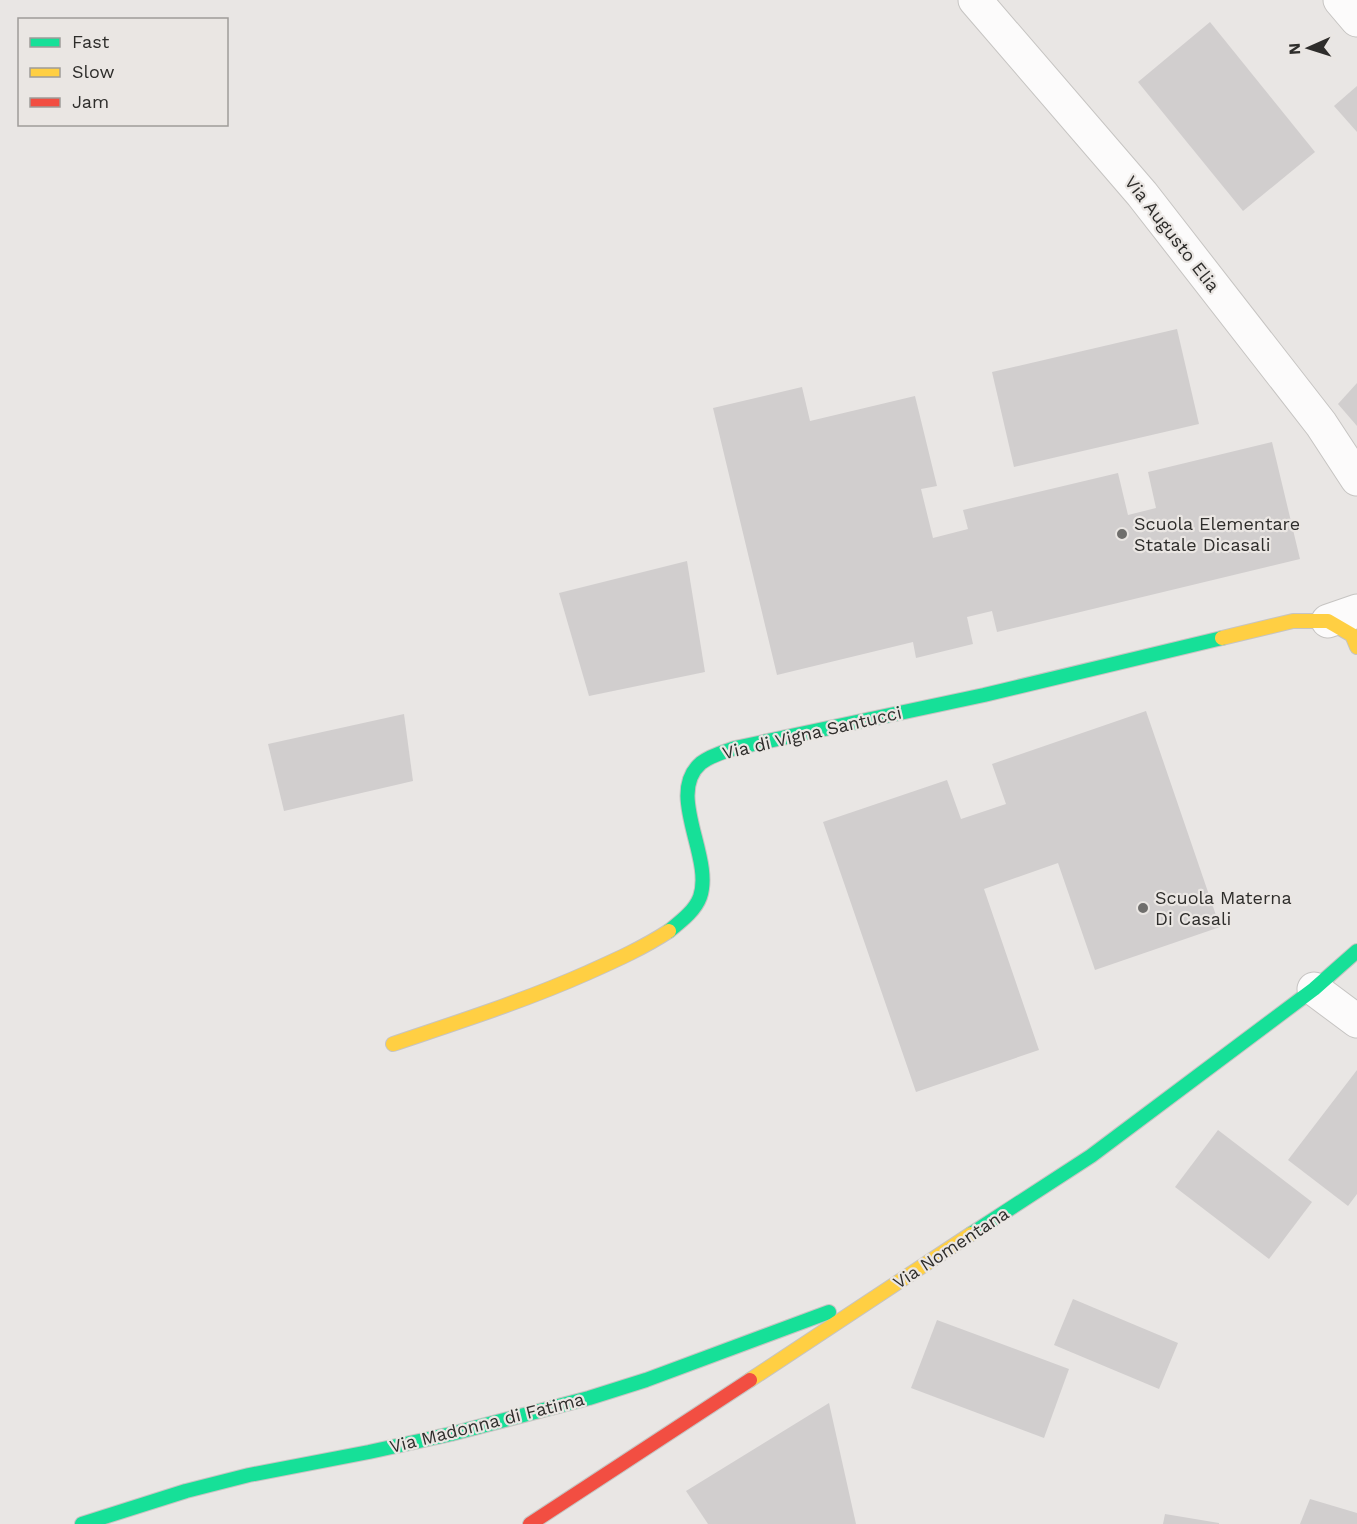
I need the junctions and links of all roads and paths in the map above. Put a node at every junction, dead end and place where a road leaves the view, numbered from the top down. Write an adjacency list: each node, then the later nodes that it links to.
1 (975, 0): 4 (street, Via Augusto Elia)
2 (1340, 0): 3 (street)
3 (1357, 20)
4 (1357, 479)
5 (1349, 629): 9 (main road, Via di Vigna Santucci)
6 (1357, 951): 7 (main road, Via Nomentana)
7 (1314, 989): 8 (street); 10 (main road, Via Nomentana)
8 (1357, 1021)
9 (393, 1044)
10 (884, 1292): 11 (main road, Via Madonna di Fatima); 12 (main road, Via Nomentana)
11 (82, 1524)
12 (530, 1524)

